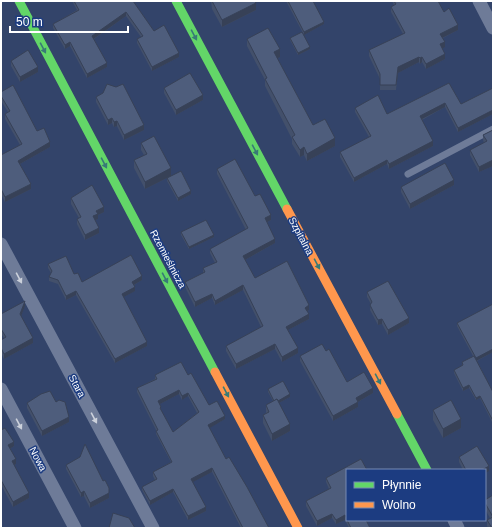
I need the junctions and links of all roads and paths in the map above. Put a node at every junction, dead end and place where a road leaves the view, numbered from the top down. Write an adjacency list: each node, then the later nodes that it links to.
1 (18, 1): 12 (street, Rzemieślnicza, one-way to 12)
2 (176, 1): 9 (street, Szpitalna, one-way to 9)
3 (479, 1): 4 (street)
4 (493, 28)
5 (493, 129): 6 (lane)
6 (408, 174)
7 (1, 244): 11 (street, Stara, one-way to 11)
8 (1, 389): 10 (street, Nowa, one-way to 10)
9 (426, 469)
10 (75, 528)
11 (153, 528)
12 (298, 528)

